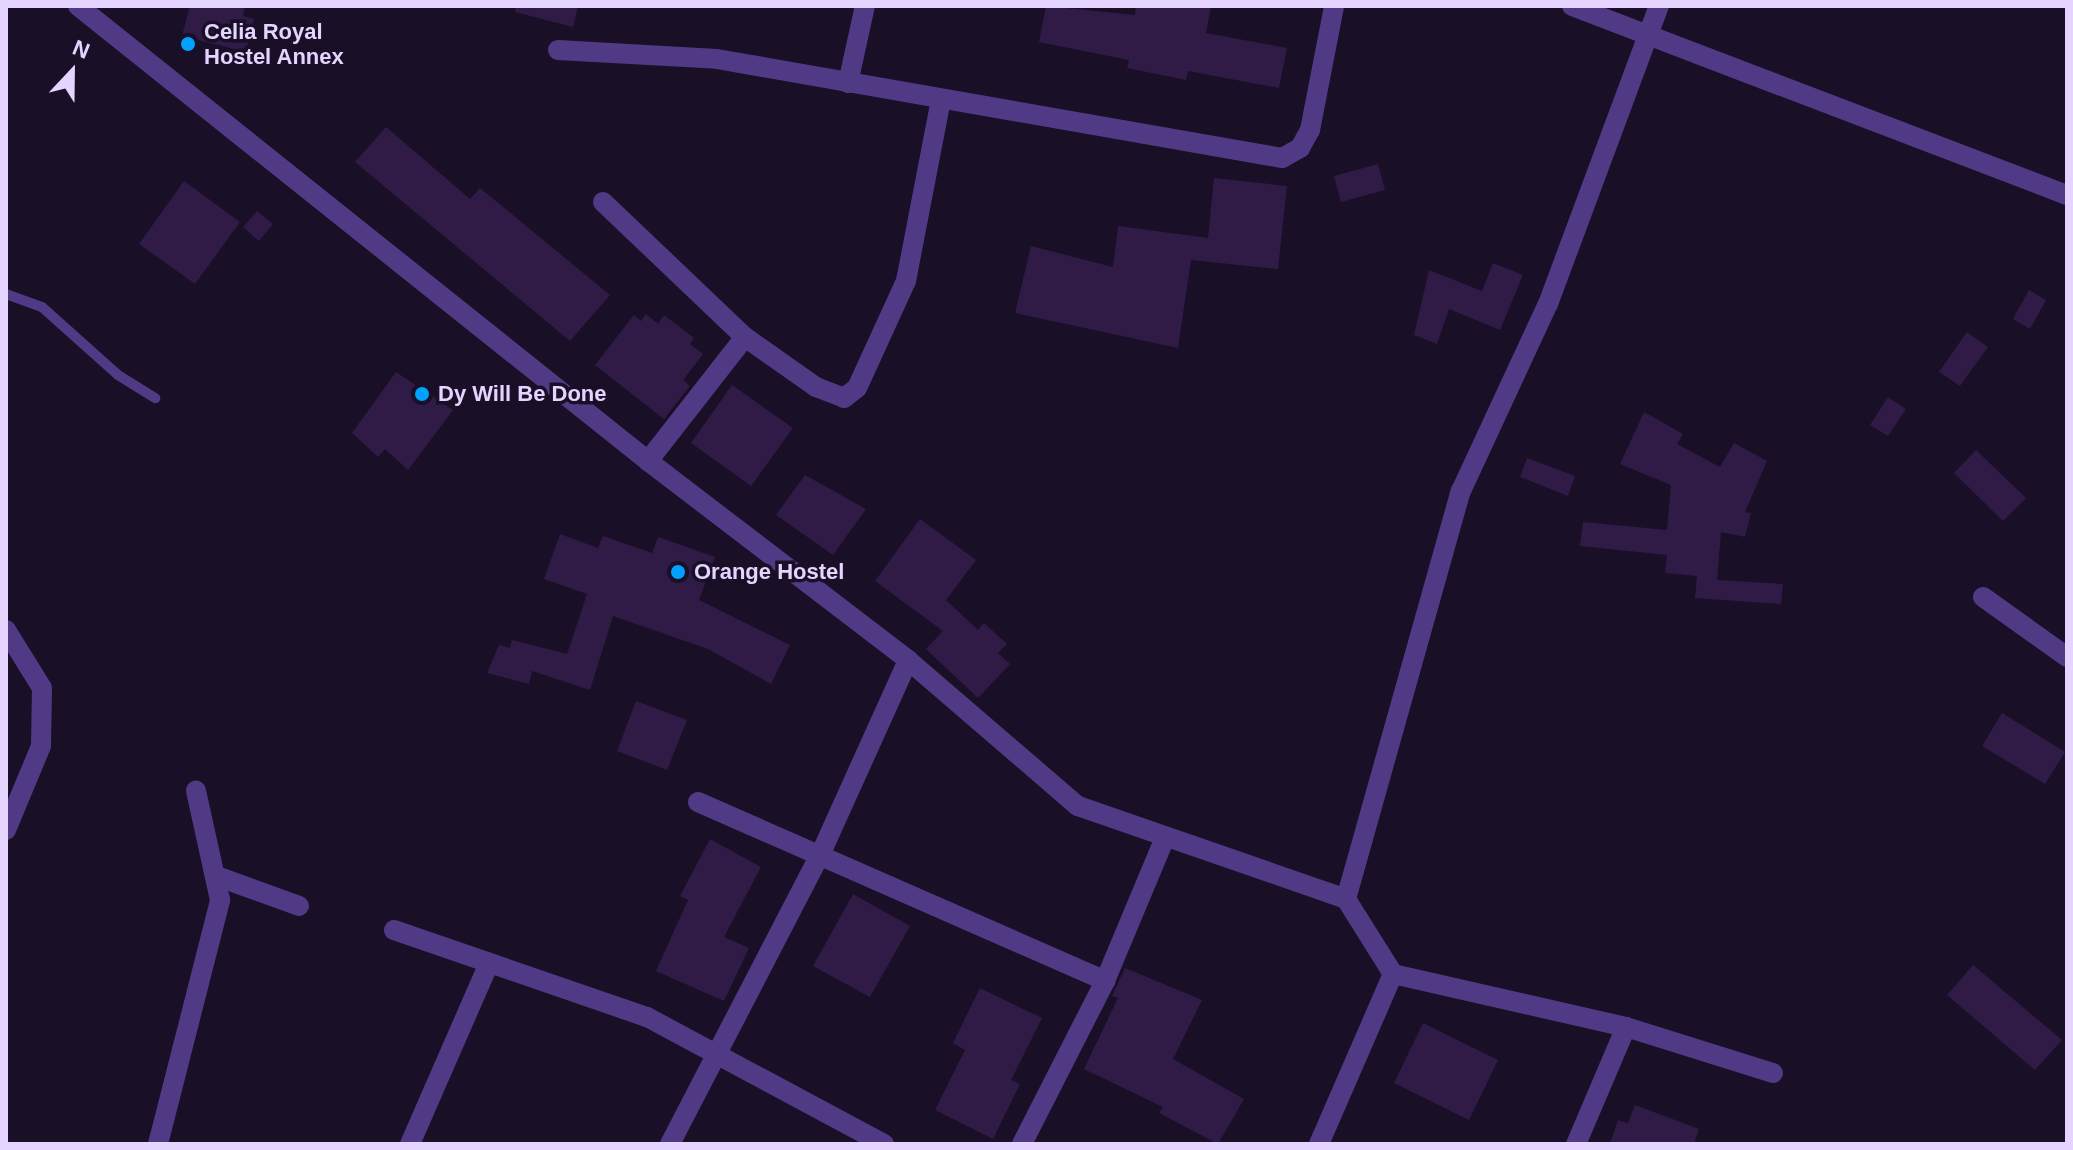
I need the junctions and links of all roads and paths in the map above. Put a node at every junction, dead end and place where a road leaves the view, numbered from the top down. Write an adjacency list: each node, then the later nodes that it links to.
1 (78, 6): 15 (street)
2 (865, 6): 8 (street)
3 (1334, 6): 9 (street)
4 (1572, 6): 6 (street)
5 (1659, 6): 6 (street)
6 (1649, 40): 10 (street); 26 (street)
7 (558, 50): 8 (street)
8 (848, 83): 9 (street)
9 (941, 100): 13 (street)
10 (2067, 195)
11 (603, 202): 13 (street)
12 (6, 294): 14 (lane)
13 (745, 337): 15 (street)
14 (155, 398)
15 (648, 461): 19 (street)
16 (1983, 597): 18 (street)
17 (6, 630): 22 (street)
18 (2067, 657)
19 (908, 660): 23 (street); 24 (street)
20 (196, 791): 25 (street)
21 (698, 802): 24 (street)
22 (6, 830)
23 (1164, 840): 26 (street); 31 (street)
24 (821, 853): 31 (street); 33 (street)
25 (219, 877): 27 (street); 35 (street)
26 (1346, 899): 30 (street)
27 (299, 906)
28 (394, 930): 29 (street)
29 (489, 963): 33 (street); 36 (street)
30 (1393, 974): 32 (street); 40 (street)
31 (1105, 981): 39 (street)
32 (1626, 1027): 34 (street); 41 (street)
33 (716, 1049): 37 (street); 38 (street)
34 (1773, 1073)
35 (158, 1144)
36 (410, 1144)
37 (670, 1144)
38 (884, 1144)
39 (1022, 1144)
40 (1319, 1144)
41 (1576, 1144)

